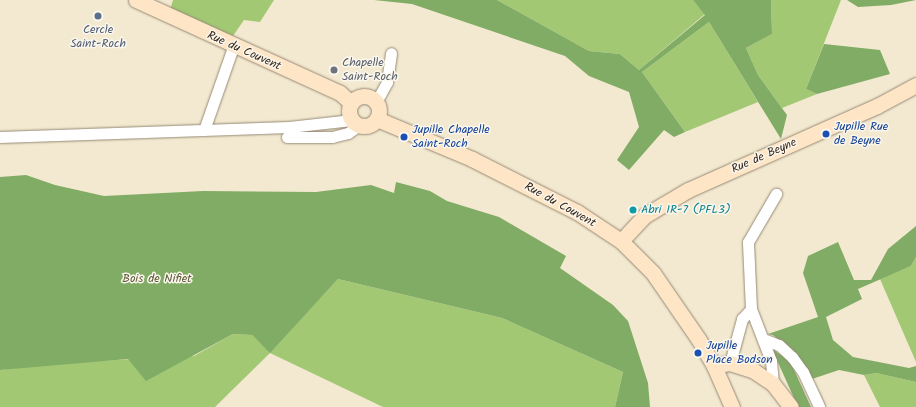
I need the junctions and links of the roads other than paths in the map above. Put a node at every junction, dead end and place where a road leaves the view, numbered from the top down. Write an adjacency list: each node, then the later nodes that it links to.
1 (136, 0): 2 (street, Rue du Couvent)
2 (233, 46): 6 (street, Rue du Couvent); 9 (street)
3 (391, 53): 5 (street)
4 (916, 85): 13 (street, Rue de Beyne)
5 (376, 102): 6 (street); 7 (street)
6 (351, 103): 8 (street)
7 (377, 119): 8 (street); 13 (street, Rue du Couvent)
8 (355, 123): 9 (street); 10 (street)
9 (204, 130): 11 (street)
10 (287, 137)
11 (0, 138)
12 (776, 194): 14 (street)
13 (621, 241): 17 (street, Rue du Couvent)
14 (751, 310): 15 (street); 16 (street)
15 (764, 339): 18 (street); 21 (street)
16 (730, 363): 17 (street); 18 (street)
17 (714, 366): 19 (street, Rue du Couvent)
18 (773, 384): 20 (street)
19 (732, 407)
20 (791, 407)
21 (819, 407)

